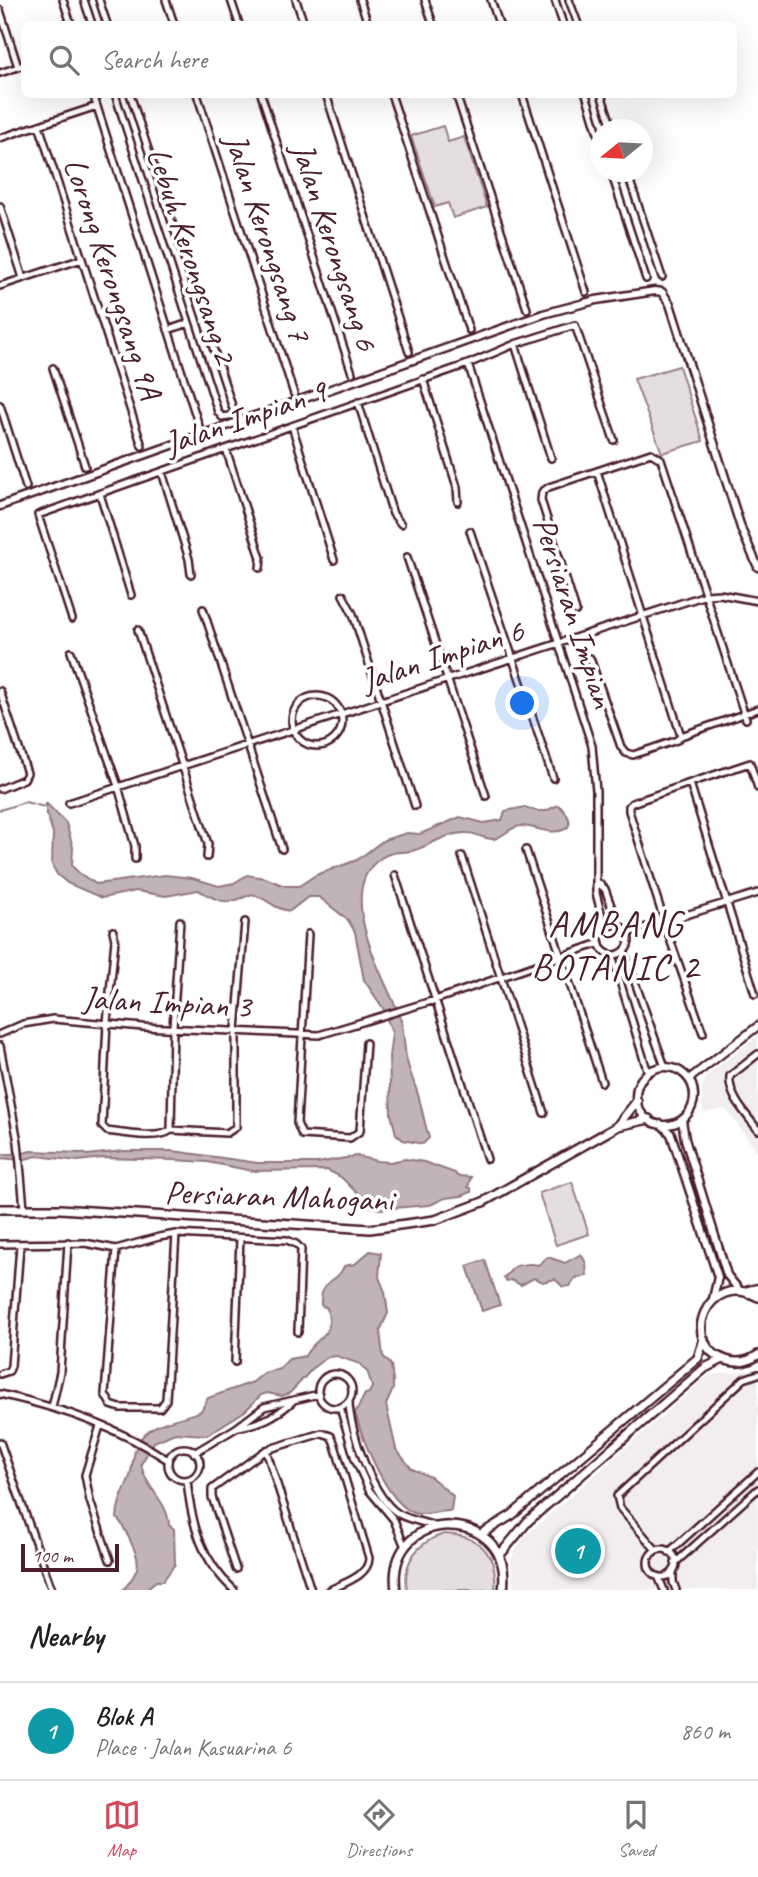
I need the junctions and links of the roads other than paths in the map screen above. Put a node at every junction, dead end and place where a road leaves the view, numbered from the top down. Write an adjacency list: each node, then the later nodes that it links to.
1 (63, 0): 13 (street)
2 (84, 0): 14 (street)
3 (99, 0): 15 (street)
4 (166, 0): 16 (street)
5 (231, 0): 17 (street)
6 (296, 0): 18 (street)
7 (360, 0): 19 (street)
8 (425, 0): 20 (street)
9 (491, 0): 21 (street)
10 (555, 0): 22 (street)
11 (569, 0): 23 (street)
12 (0, 10): 24 (street)
13 (70, 21)
14 (91, 21)
15 (106, 21)
16 (173, 21)
17 (238, 21)
18 (303, 21)
19 (367, 21)
20 (432, 21)
21 (498, 21)
22 (562, 21)
23 (577, 21)
24 (21, 66): 25 (street)
25 (0, 73)
26 (94, 98): 37 (street)
27 (116, 98): 41 (street, Lebuh Kerongsang 2)
28 (131, 98): 38 (street)
29 (198, 98): 63 (street, Jalan Kerongsang 7)
30 (262, 98): 61 (street, Jalan Kerongsang 6)
31 (327, 98): 58 (street)
32 (392, 98): 56 (street)
33 (457, 98): 53 (street)
34 (523, 98): 52 (street)
35 (587, 98): 39 (street)
36 (602, 98): 40 (street)
37 (97, 106): 42 (street); 55 (street)
38 (138, 119): 41 (street); 54 (street, Lebuh Kerongsang 2)
39 (594, 119)
40 (609, 119)
41 (124, 124): 54 (street, Lebuh Kerongsang 2)
42 (38, 125): 43 (street); 47 (street, Lorong Kerongsang 9A)
43 (0, 138)
44 (614, 182): 50 (street)
45 (629, 182): 48 (street)
46 (0, 206): 49 (street)
47 (82, 259): 49 (street); 69 (street, Lorong Kerongsang 9A)
48 (662, 277)
49 (23, 278): 51 (street)
50 (646, 279)
51 (0, 286)
52 (586, 292)
53 (527, 309)
54 (189, 323): 55 (street)
55 (168, 330): 66 (street)
56 (469, 330)
57 (515, 344): 59 (street, Jalan Impian 9); 68 (street, Jalan Impian 9); 71 (street)
58 (409, 352)
59 (468, 364): 62 (street, Jalan Impian 9); 95 (street, Persiaran Impian)
60 (53, 368): 72 (street)
61 (352, 373)
62 (423, 380): 64 (street, Jalan Impian 9); 77 (street)
63 (294, 394)
64 (358, 402): 67 (street, Jalan Impian 9); 79 (street)
65 (0, 405): 75 (street)
66 (199, 426)
67 (292, 426): 70 (street, Jalan Impian 9); 82 (street)
68 (614, 440)
69 (142, 446)
70 (226, 449): 74 (street, Jalan Impian 9); 84 (street)
71 (551, 458)
72 (85, 466)
73 (597, 471): 88 (street); 91 (street); 92 (street)
74 (162, 472): 76 (street, Jalan Impian 9); 85 (street)
75 (26, 486)
76 (100, 494): 86 (street); 93 (street, Jalan Impian 9)
77 (458, 502)
78 (0, 506): 83 (street)
79 (401, 524)
80 (470, 531): 97 (street)
81 (407, 557): 99 (street)
82 (334, 560)
83 (758, 567)
84 (260, 568)
85 (191, 574)
86 (131, 595)
87 (343, 595): 101 (street)
88 (706, 595): 89 (street); 92 (street, Jalan Impian 6); 104 (street)
89 (758, 601)
90 (203, 609): 107 (street)
91 (576, 611)
92 (643, 613): 95 (street, Jalan Impian 6); 106 (street)
93 (72, 619)
94 (138, 630): 108 (street)
95 (559, 642): 97 (street, Jalan Impian 6); 123 (street, Persiaran Impian)
96 (71, 652): 111 (street)
97 (513, 657): 99 (street, Jalan Impian 6); 109 (street)
98 (590, 658): 106 (street)
99 (446, 678): 101 (street, Jalan Impian 6); 114 (street)
100 (0, 691): 113 (street)
101 (381, 699): 103 (street, Jalan Impian 6); 116 (street)
102 (758, 709): 104 (street)
103 (340, 713): 105 (street, Jalan Impian 6); 105 (street); 105 (street)
104 (745, 716): 106 (street)
105 (293, 730): 107 (street, Jalan Impian 6)
106 (681, 736)
107 (248, 744): 108 (street, Jalan Impian 6); 117 (street)
108 (182, 765): 111 (street, Jalan Impian 6); 120 (street)
109 (553, 778)
110 (690, 783): 112 (street); 125 (street); 128 (street)
111 (118, 786): 115 (street, Jalan Impian 6); 121 (street)
112 (758, 788)
113 (0, 789)
114 (486, 796)
115 (69, 803)
116 (415, 806)
117 (282, 849)
118 (526, 850): 137 (street)
119 (462, 856): 138 (street)
120 (207, 857)
121 (135, 859)
122 (395, 875): 141 (street)
123 (597, 882): 129 (street, Persiaran Impian); 130 (street, Persiaran Impian)
124 (758, 893): 125 (street)
125 (726, 903): 128 (street); 139 (street)
126 (180, 921): 147 (street)
127 (245, 922): 148 (street)
128 (665, 923): 132 (street); 149 (street)
129 (618, 925): 130 (street); 132 (street)
130 (605, 928): 134 (street)
131 (113, 931): 145 (street)
132 (627, 933): 135 (street)
133 (308, 934): 151 (street)
134 (600, 943): 136 (street); 137 (street, Jalan Impian 3)
135 (624, 951): 136 (street); 140 (street)
136 (612, 954): 142 (street)
137 (561, 957): 138 (street, Jalan Impian 3); 158 (street)
138 (500, 979): 141 (street, Jalan Impian 3); 160 (street)
139 (755, 994)
140 (640, 995): 142 (street); 143 (street)
141 (435, 1000): 151 (street, Jalan Impian 3); 167 (street)
142 (626, 1000): 144 (street)
143 (647, 1016): 144 (street); 155 (street)
144 (633, 1021): 156 (street)
145 (107, 1023): 147 (street, Jalan Impian 3); 150 (street, Jalan Impian 3); 165 (street)
146 (758, 1026): 157 (street)
147 (173, 1027): 148 (street, Jalan Impian 3); 165 (street)
148 (236, 1030): 151 (street, Jalan Impian 3); 165 (street)
149 (703, 1032)
150 (0, 1034)
151 (301, 1034): 152 (street)
152 (366, 1043)
153 (0, 1046): 168 (street)
154 (758, 1054): 166 (street)
155 (665, 1067): 156 (street); 157 (street)
156 (648, 1073): 159 (street)
157 (689, 1079): 162 (street)
158 (601, 1082)
159 (637, 1101): 161 (street); 164 (main road)
160 (544, 1113)
161 (649, 1119): 163 (street); 164 (main road)
162 (682, 1119): 163 (street); 176 (street)
163 (661, 1124): 177 (street)
164 (618, 1126): 168 (main road, Persiaran Mahogani)
165 (171, 1130)
166 (758, 1130)
167 (487, 1159)
168 (24, 1208): 169 (main road, Persiaran Mahogani)
169 (0, 1209)
170 (176, 1234): 171 (street); 175 (street); 175 (street)
171 (240, 1238): 178 (street); 182 (street)
172 (68, 1242): 174 (street); 175 (street); 189 (street)
173 (0, 1244): 174 (street)
174 (20, 1245): 183 (street)
175 (116, 1249)
176 (751, 1292): 177 (main road)
177 (713, 1299): 179 (main road)
178 (298, 1332)
179 (704, 1339): 181 (main road); 201 (main road)
180 (758, 1355): 181 (main road)
181 (723, 1359): 205 (main road)
182 (235, 1362)
183 (0, 1374)
184 (758, 1374): 203 (street)
185 (318, 1394): 187 (street); 188 (street); 190 (street)
186 (0, 1395): 189 (street)
187 (294, 1401): 192 (street); 192 (street)
188 (349, 1401): 190 (street); 200 (street)
189 (52, 1407): 191 (street)
190 (340, 1407): 202 (street)
191 (100, 1426): 196 (street); 206 (street)
192 (236, 1428): 195 (street)
193 (0, 1442): 211 (street)
194 (266, 1450): 208 (street); 213 (street); 214 (street)
195 (194, 1452): 196 (street); 198 (street)
196 (168, 1460): 198 (street)
197 (758, 1472): 204 (street)
198 (187, 1480): 212 (street)
199 (758, 1489): 207 (street)
200 (435, 1526): 201 (main road); 202 (main road)
201 (481, 1534): 205 (main road)
202 (405, 1547): 215 (main road)
203 (656, 1550): 204 (street); 210 (street)
204 (670, 1552): 207 (street)
205 (499, 1556): 216 (main road)
206 (110, 1560)
207 (675, 1563): 209 (street)
208 (236, 1569)
209 (673, 1571): 210 (street); 218 (street)
210 (658, 1576): 217 (street)
211 (52, 1590)
212 (234, 1590)
213 (311, 1590)
214 (330, 1590)
215 (396, 1590)
216 (503, 1590)
217 (664, 1590)
218 (676, 1590)

